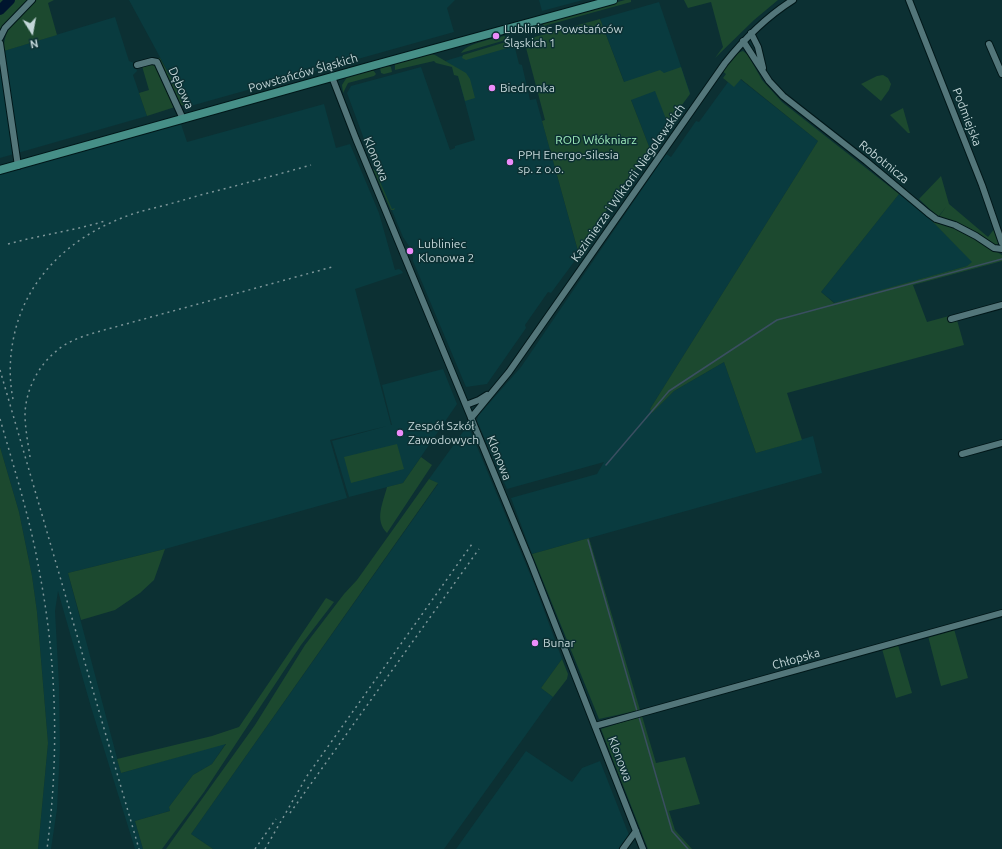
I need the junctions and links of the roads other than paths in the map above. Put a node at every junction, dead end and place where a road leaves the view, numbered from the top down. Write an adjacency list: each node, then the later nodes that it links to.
1 (32, 0): 6 (street)
2 (613, 0): 13 (main road, Powstańców Śląskich)
3 (793, 0): 5 (street, Kazimierza i Wiktorii Niegolewskich)
4 (909, 0): 17 (street, Podmiejska)
5 (751, 33): 7 (street, Kazimierza i Wiktorii Niegolewskich); 11 (street, Robotnicza)
6 (0, 38)
7 (743, 41): 11 (street, Robotnicza); 21 (street, Kazimierza i Wiktorii Niegolewskich)
8 (0, 43): 15 (street)
9 (989, 44): 12 (street)
10 (137, 65): 14 (street, Dębowa)
11 (765, 74): 18 (street, Robotnicza)
12 (1002, 74)
13 (332, 77): 14 (main road, Powstańców Śląskich); 22 (street, Klonowa)
14 (183, 119): 15 (main road, Powstańców Śląskich)
15 (18, 166): 16 (main road, Powstańców Śląskich)
16 (0, 170)
17 (1002, 243)
18 (1002, 249)
19 (1002, 305): 20 (street)
20 (951, 319)
21 (494, 390): 22 (street); 23 (street, Kazimierza i Wiktorii Niegolewskich)
22 (466, 405): 23 (street, Klonowa)
23 (471, 418): 27 (street, Klonowa)
24 (1002, 443): 25 (street)
25 (962, 454)
26 (1002, 612): 27 (street, Chłopska)
27 (595, 726): 28 (street, Klonowa)
28 (636, 831): 29 (street); 30 (street, Klonowa)
29 (623, 849)
30 (643, 849)

